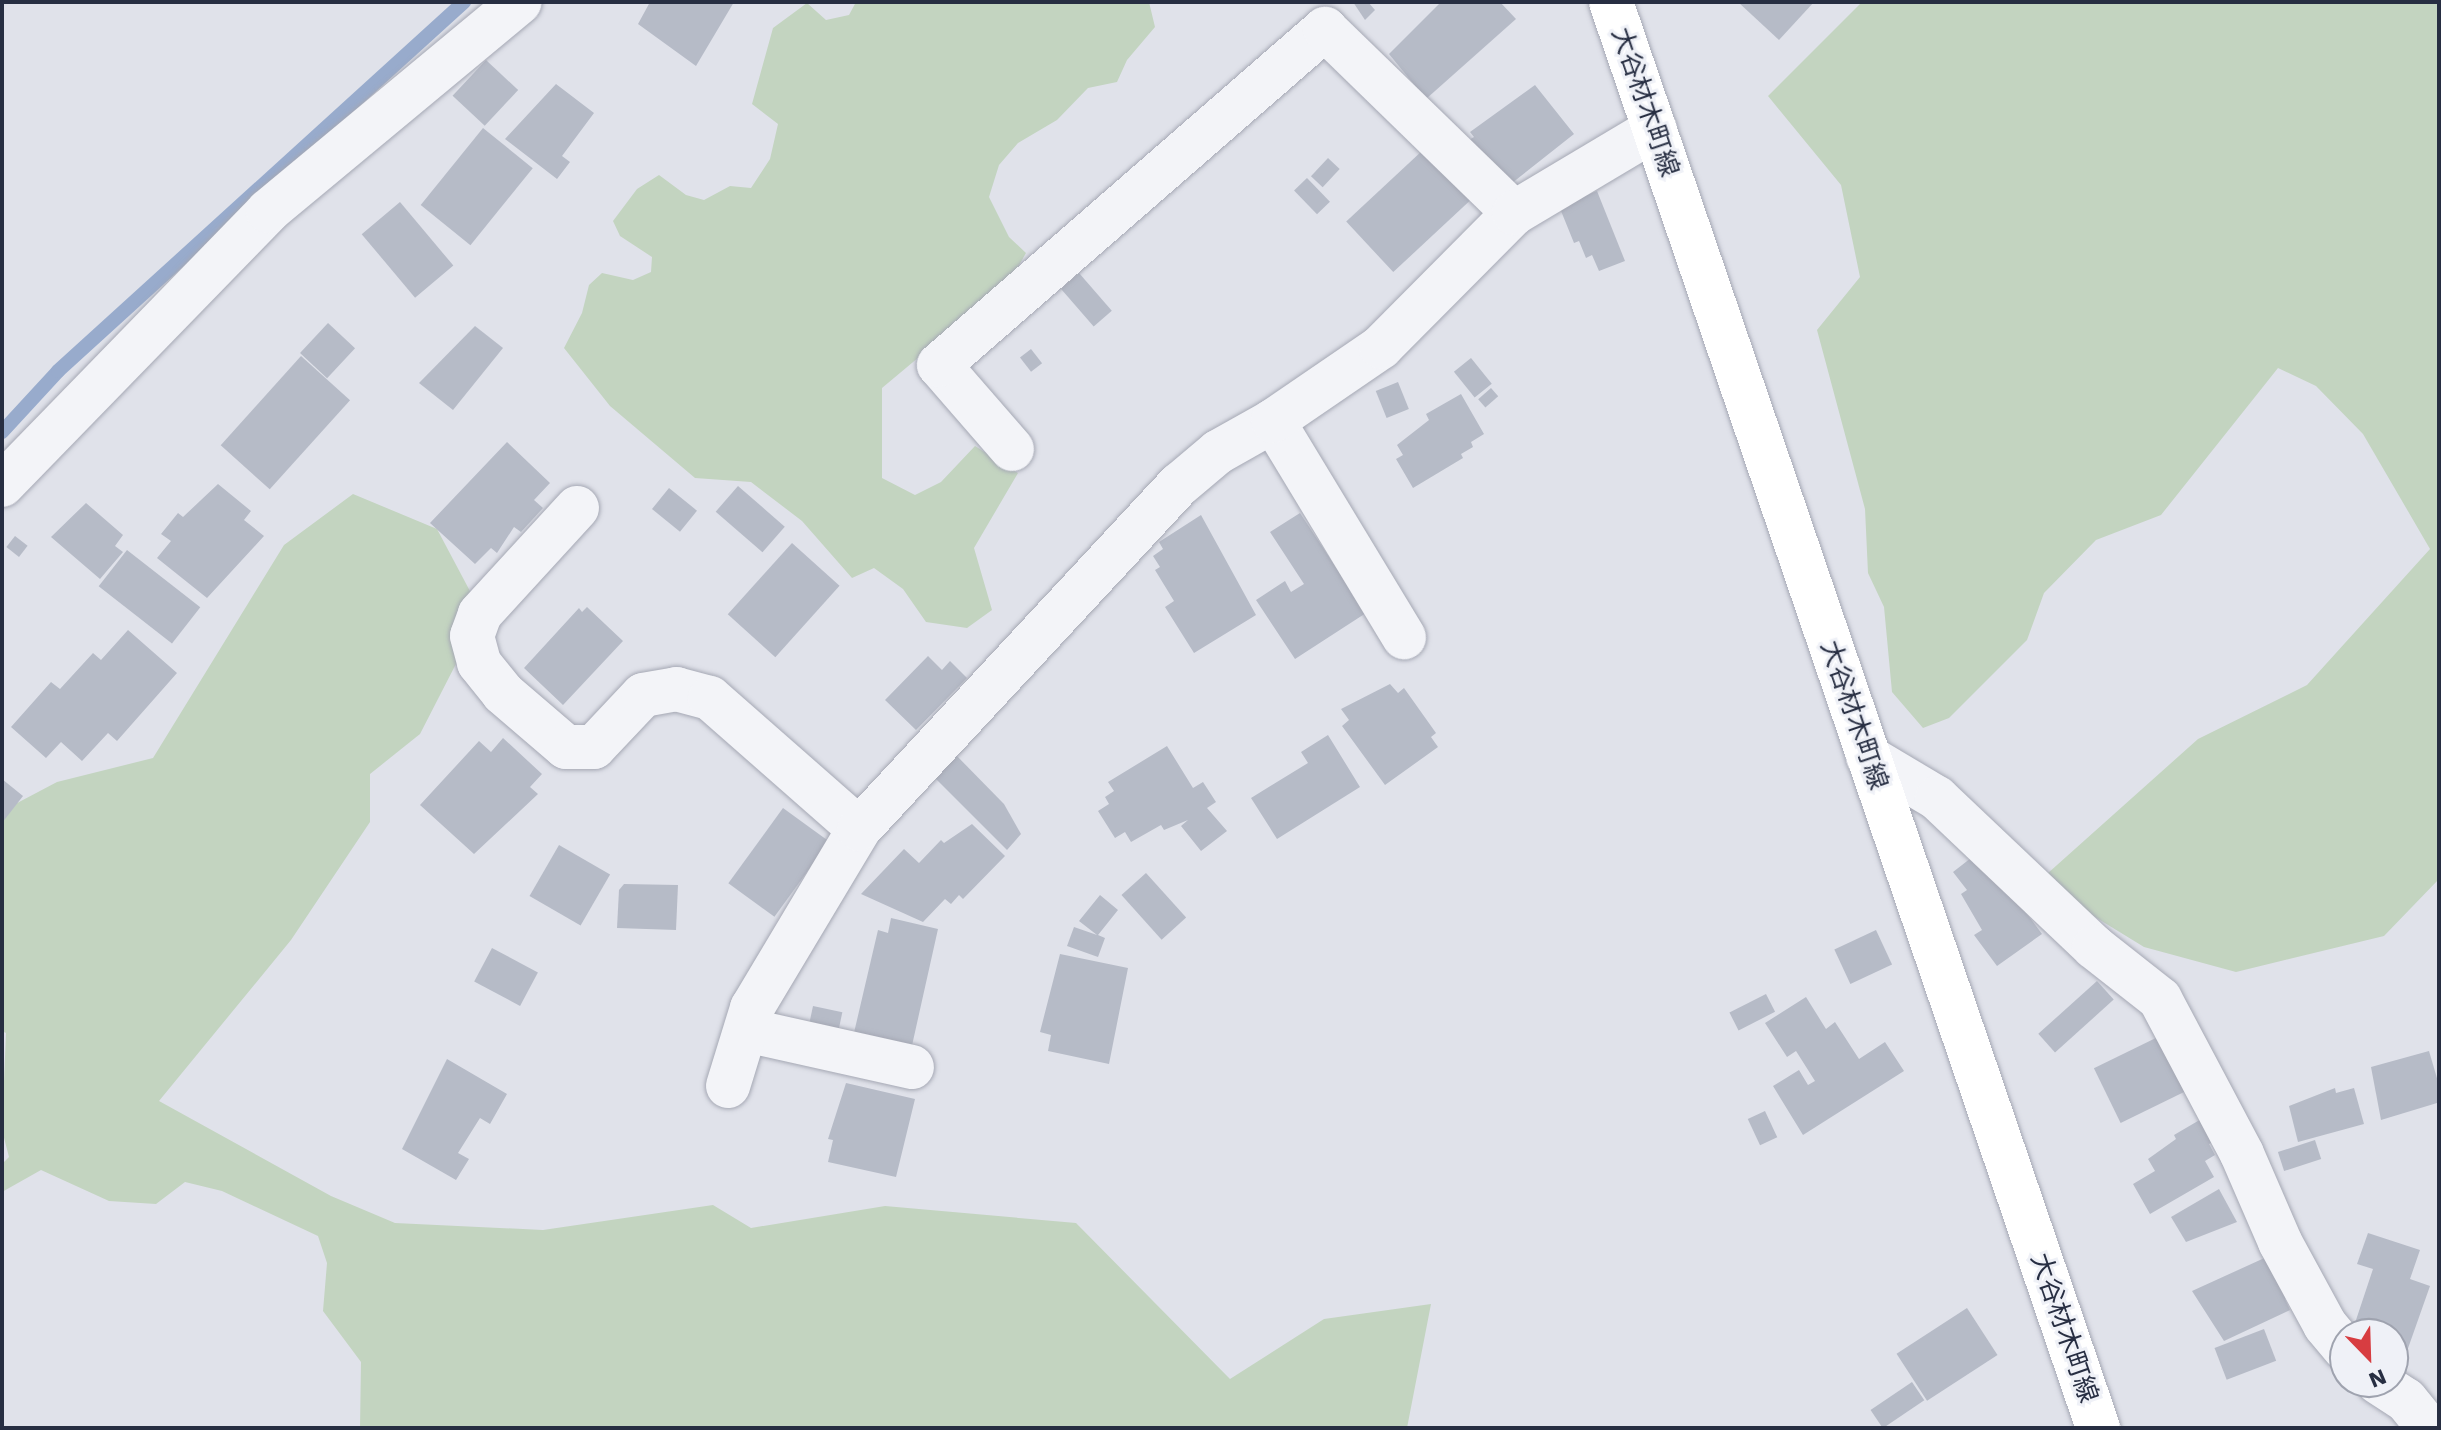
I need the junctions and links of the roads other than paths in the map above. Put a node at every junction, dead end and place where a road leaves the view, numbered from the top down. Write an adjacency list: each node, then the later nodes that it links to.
1 (520, 2): 7 (street)
2 (1611, 2): 3 (main road, 大谷材木町線)
3 (1655, 129): 4 (street); 10 (main road, 大谷材木町線)
4 (1514, 213): 5 (street); 6 (street)
5 (1273, 421): 9 (street); 11 (street)
6 (1012, 449)
7 (2, 485)
8 (577, 508): 11 (street)
9 (1404, 637)
10 (1868, 757): 15 (street); 17 (main road, 大谷材木町線)
11 (859, 829): 12 (street)
12 (746, 1030): 13 (street); 14 (street)
13 (912, 1067)
14 (728, 1086)
15 (2329, 1330)
16 (2403, 1398): 18 (street)
17 (2098, 1428)
18 (2429, 1428)

